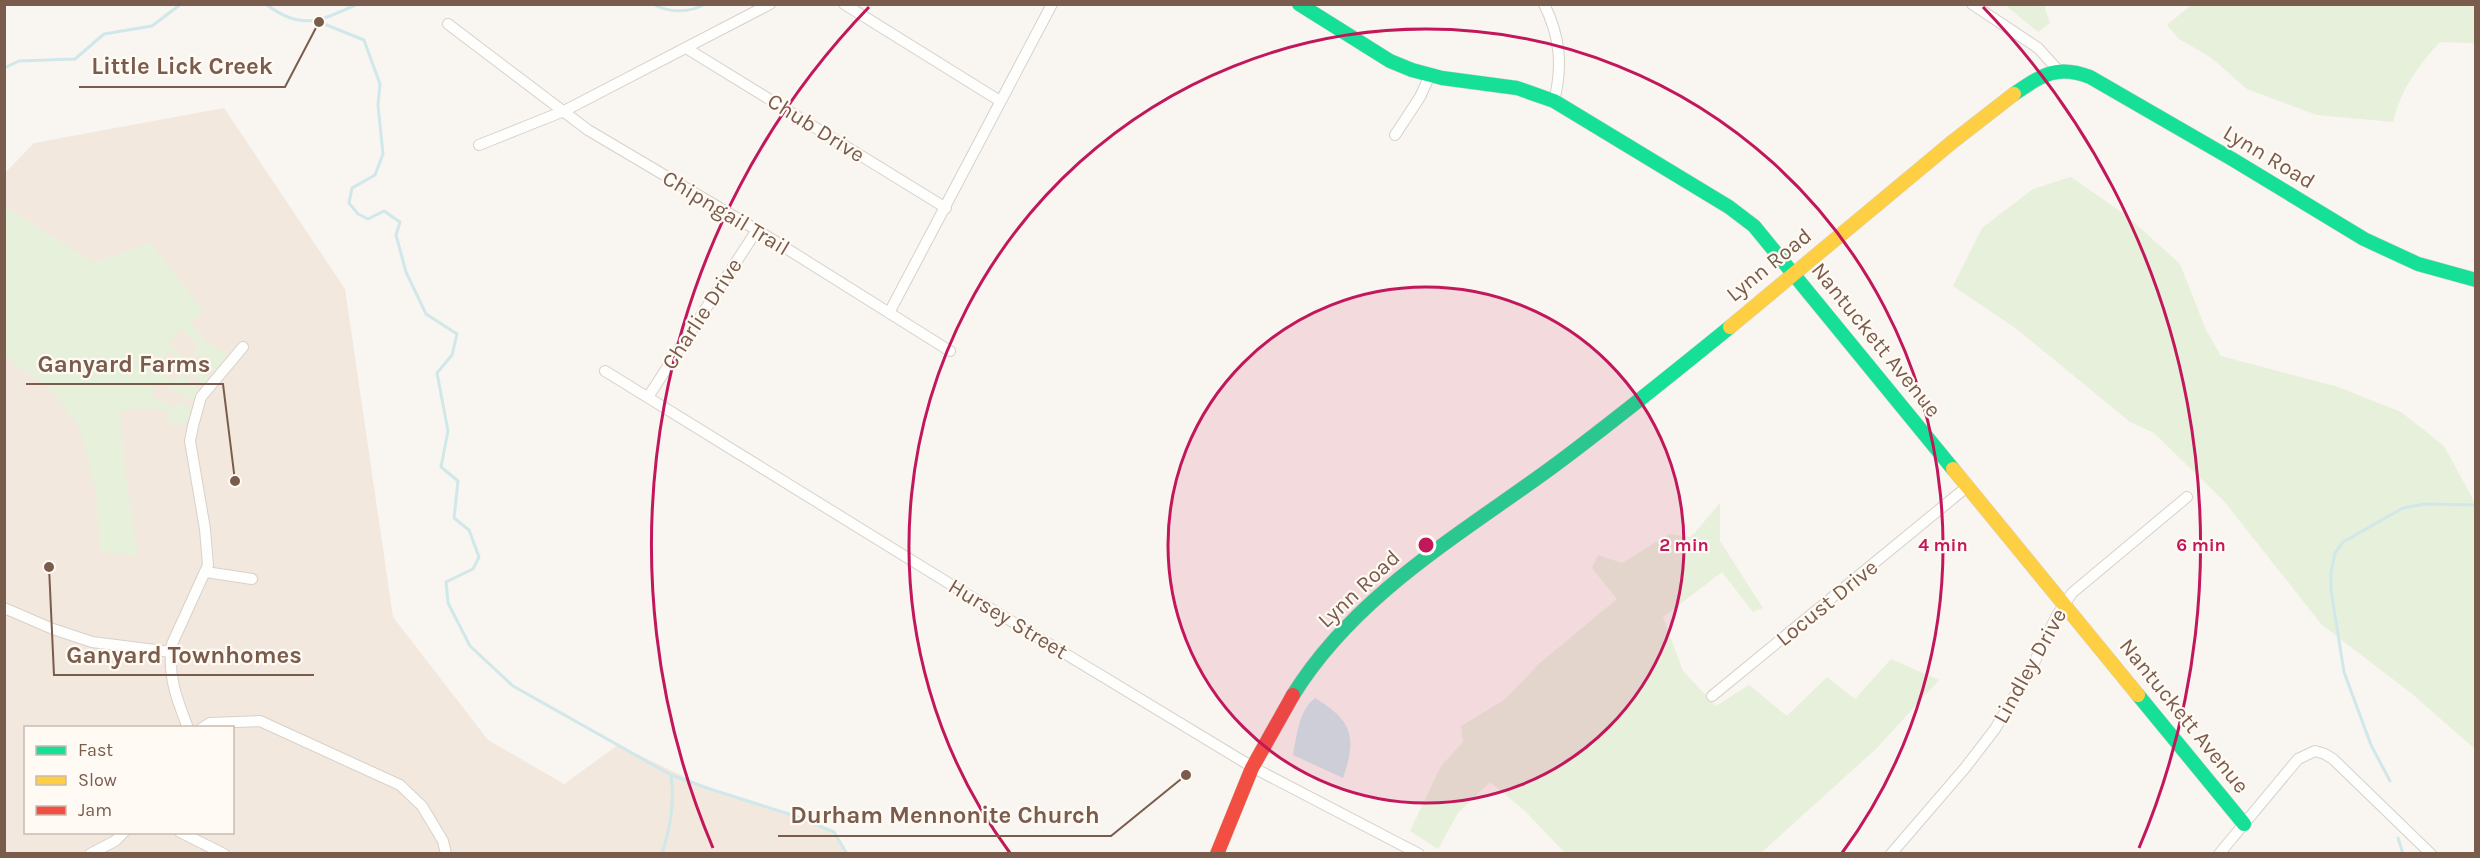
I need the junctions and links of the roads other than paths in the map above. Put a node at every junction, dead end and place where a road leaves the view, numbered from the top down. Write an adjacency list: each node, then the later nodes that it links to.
1 (770, 4): 8 (street)
2 (844, 4): 11 (street)
3 (1052, 4): 11 (street)
4 (1299, 4): 10 (street, Nantuckett Avenue)
5 (1544, 4): 12 (street)
6 (1972, 4): 9 (street)
7 (448, 24): 13 (street, Chipngail Trail)
8 (686, 48): 13 (street); 16 (street, Chub Drive)
9 (2058, 70): 18 (street, Lynn Road); 19 (street, Lynn Road)
10 (1430, 75): 12 (street, Nantuckett Avenue); 14 (street)
11 (1000, 101): 16 (street)
12 (1554, 101): 18 (street, Nantuckett Avenue)
13 (564, 111): 15 (street); 17 (street, Chipngail Trail)
14 (1395, 135)
15 (479, 145)
16 (946, 208): 20 (street)
17 (757, 231): 20 (street, Chipngail Trail); 24 (street, Charlie Drive)
18 (1794, 272): 25 (street, Nantuckett Avenue); 35 (street, Lynn Road)
19 (2475, 280)
20 (889, 313): 22 (street, Chipngail Trail)
21 (243, 347): 27 (street)
22 (950, 351)
23 (605, 371): 24 (street, Hursey Street)
24 (648, 397): 35 (street, Hursey Street)
25 (1968, 486): 29 (street, Nantuckett Avenue); 32 (street, Locust Drive)
26 (2187, 497): 29 (street, Lindley Drive)
27 (206, 572): 28 (street); 31 (street)
28 (252, 579)
29 (2064, 603): 36 (street, Nantuckett Avenue); 44 (street, Lindley Drive)
30 (4, 608): 31 (street)
31 (171, 652): 33 (street)
32 (1712, 696)
33 (187, 726)
34 (205, 726): 41 (street)
35 (1254, 768): 42 (street, Lynn Road); 43 (street, Hursey Street)
36 (2244, 824): 45 (street); 46 (street)
37 (122, 834): 39 (street)
38 (184, 834): 40 (street)
39 (90, 854)
40 (224, 854)
41 (446, 854)
42 (1217, 854)
43 (1419, 854)
44 (1891, 854)
45 (2218, 854)
46 (2431, 854)

